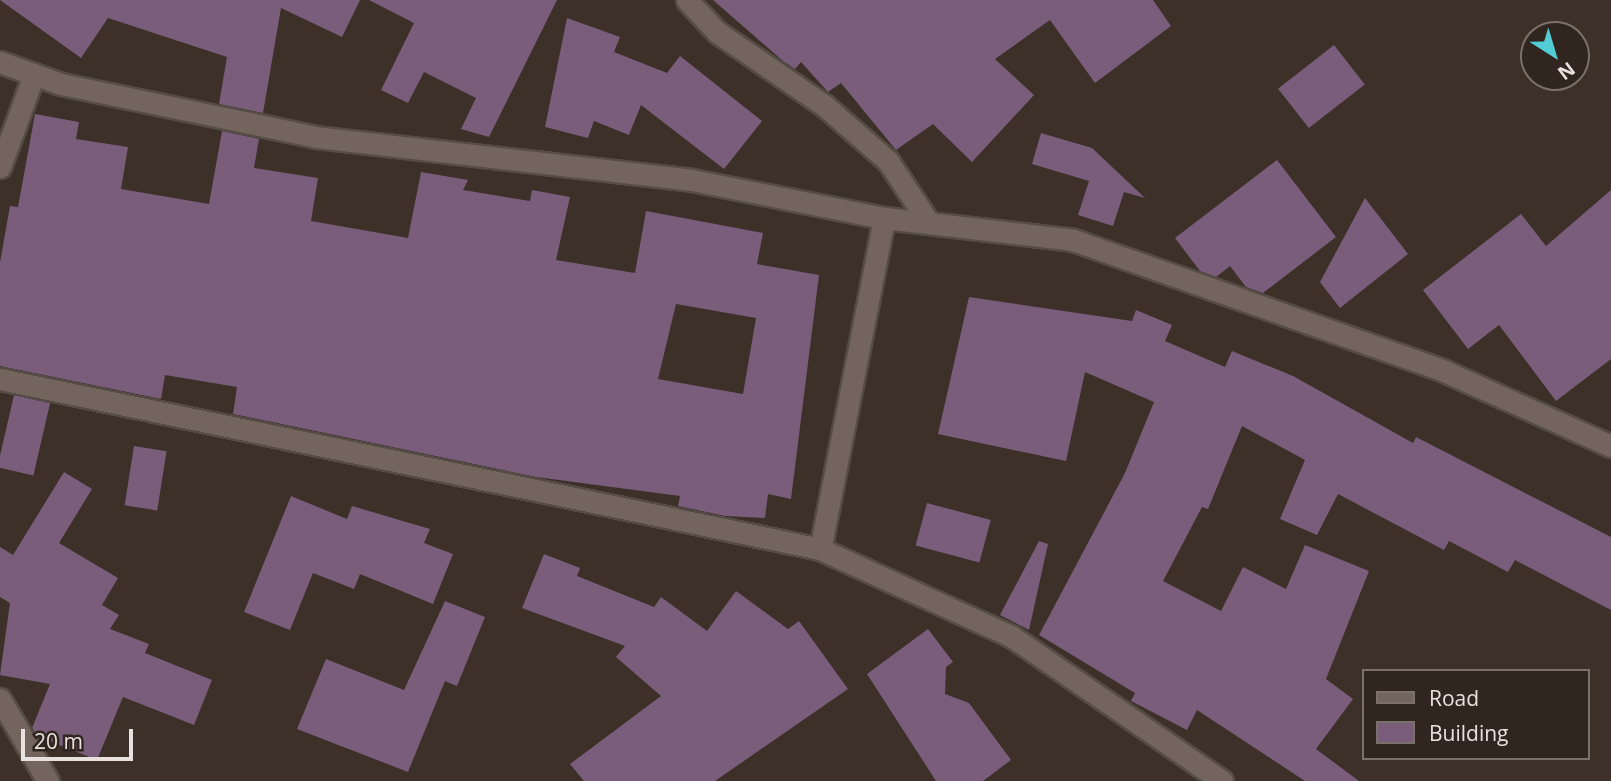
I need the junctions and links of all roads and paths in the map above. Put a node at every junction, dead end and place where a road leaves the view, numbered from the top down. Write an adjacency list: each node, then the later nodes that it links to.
1 (687, 0): 6 (street)
2 (0, 62): 3 (street)
3 (34, 74): 4 (street); 5 (street)
4 (0, 167)
5 (884, 218): 6 (street); 9 (street)
6 (929, 223): 8 (street)
7 (0, 379): 9 (street)
8 (1607, 438)
9 (820, 549): 12 (street)
10 (0, 699): 11 (street)
11 (45, 780)
12 (1222, 781)

